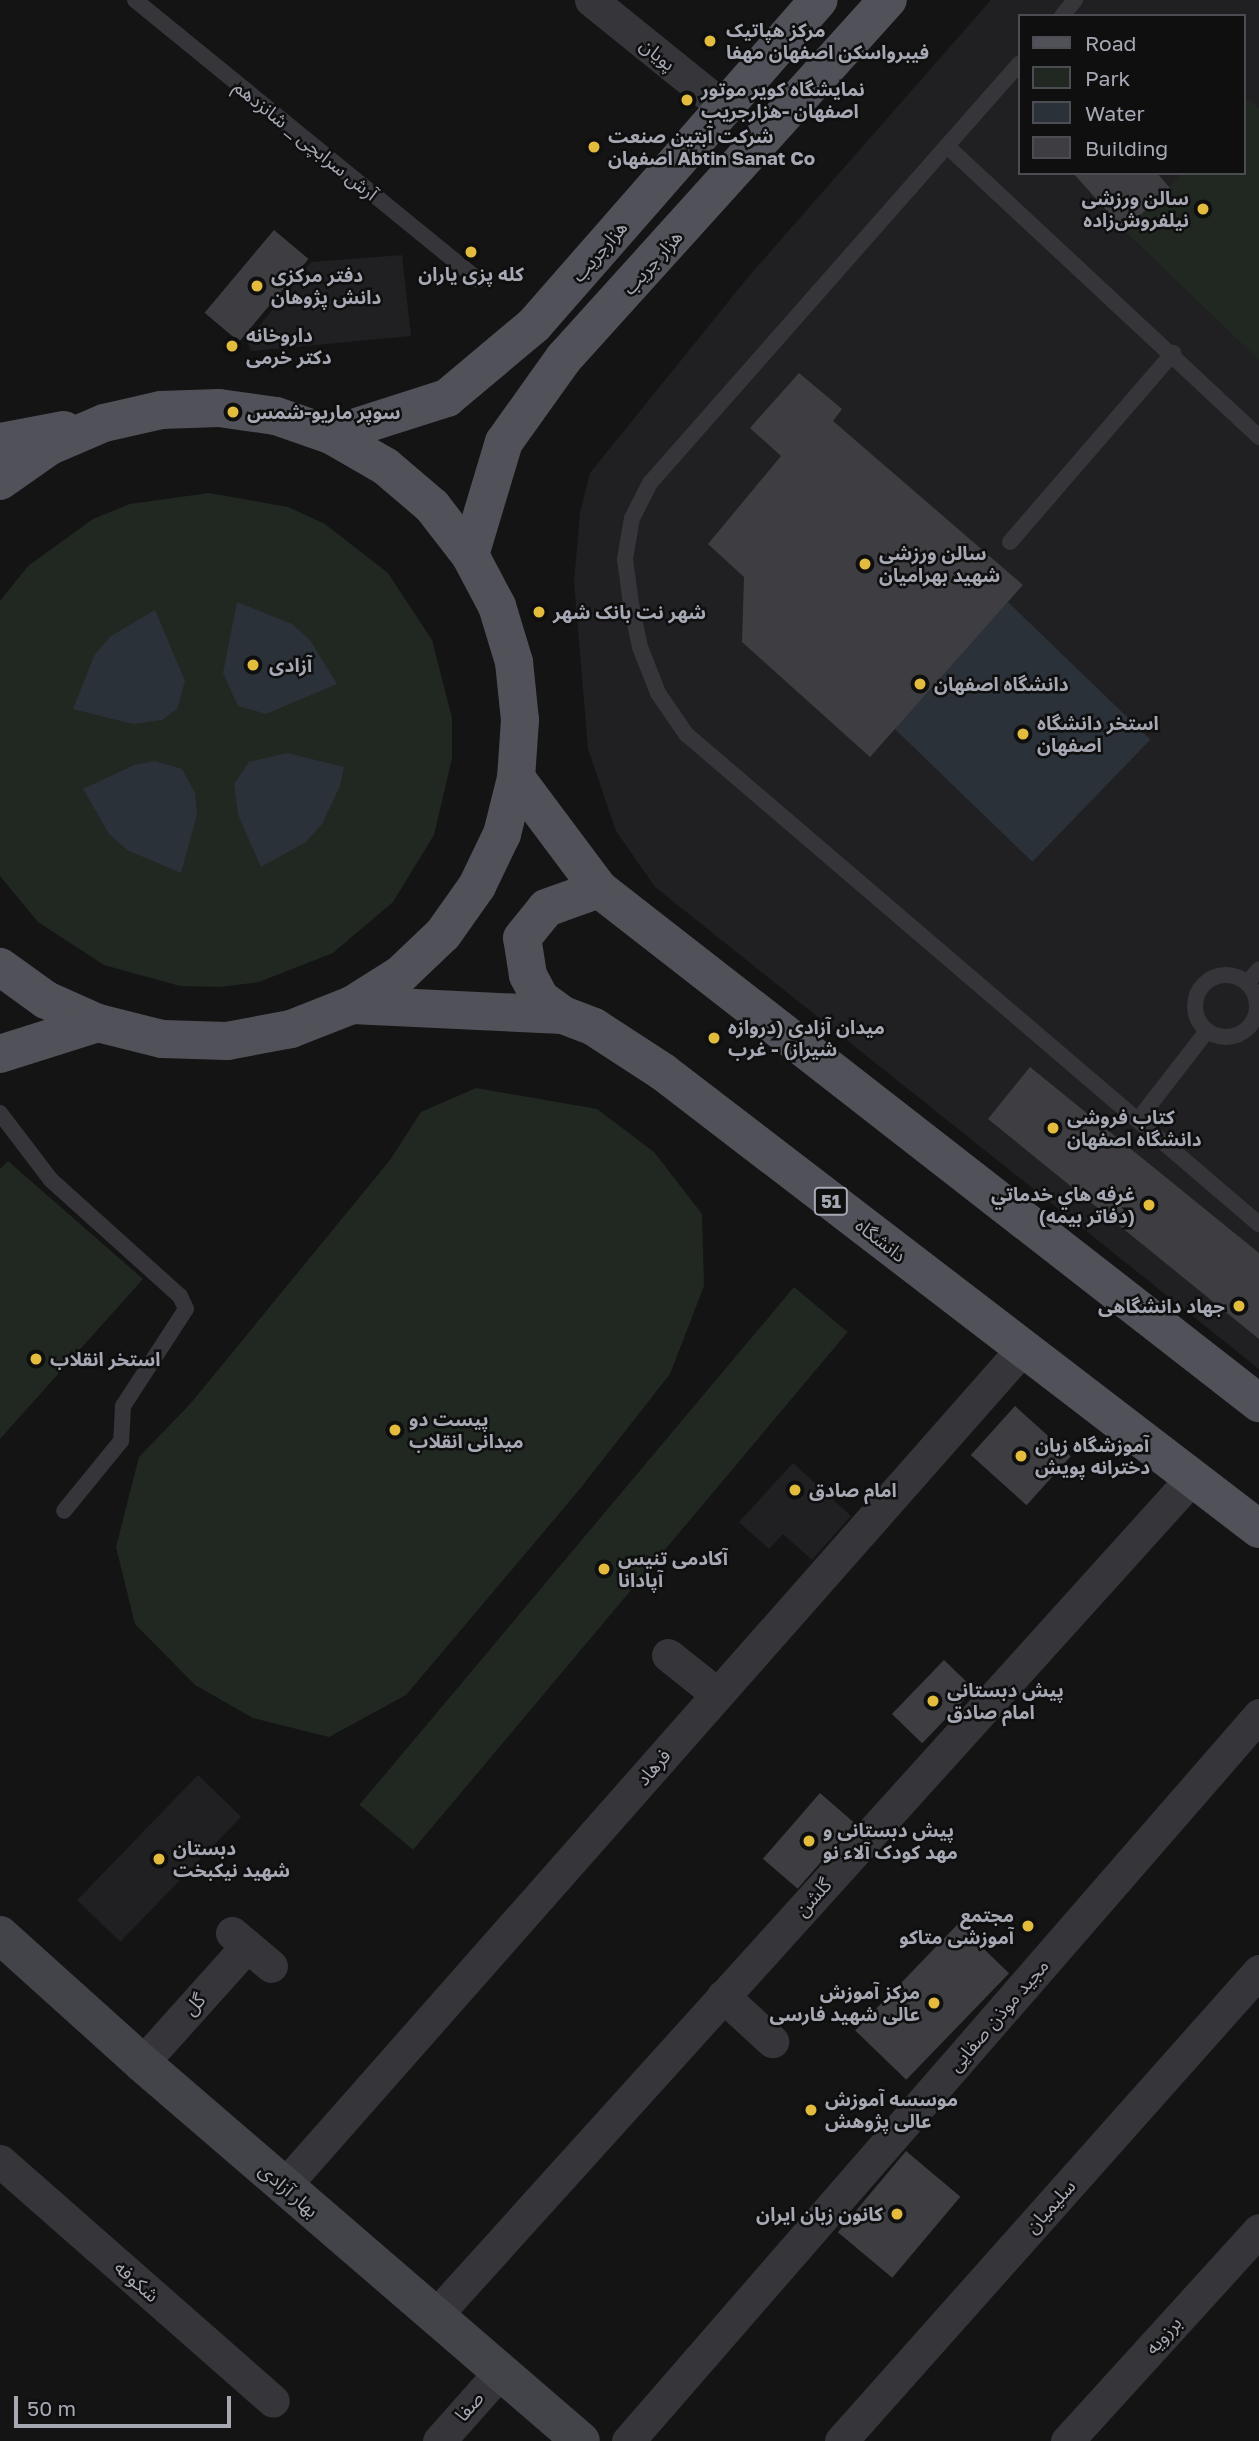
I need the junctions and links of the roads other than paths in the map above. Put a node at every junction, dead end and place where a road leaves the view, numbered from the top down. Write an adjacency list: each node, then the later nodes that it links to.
1 (135, 0): 10 (lane, آرش سرابچی _ شانزدهم)
2 (591, 0): 8 (street, پویان)
3 (819, 0): 8 (main road, هزارجریب)
4 (887, 0): 18 (main road, هزار جریب)
5 (1076, 0): 6 (lane)
6 (1064, 14)
7 (1018, 65): 9 (lane)
8 (725, 108): 13 (main road, هزارجریب)
9 (947, 146): 11 (lane); 30 (lane)
10 (478, 280)
11 (1173, 353): 14 (lane); 17 (lane)
12 (104, 423): 13 (main road); 15 (main road); 16 (main road)
13 (331, 435): 18 (main road)
14 (1259, 437)
15 (0, 442)
16 (0, 481)
17 (1010, 542)
18 (470, 555): 19 (main road)
19 (516, 778): 20 (main road); 24 (main road)
20 (599, 889): 25 (main road); 33 (main road)
21 (0, 967): 26 (main road)
22 (1259, 969): 23 (lane)
23 (1247, 983): 27 (lane); 27 (lane)
24 (352, 1005): 25 (main road, دانشگاه / 51); 26 (main road)
25 (563, 1015): 32 (main road, دانشگاه / 51)
26 (98, 1023): 28 (main road)
27 (1207, 1031): 30 (lane)
28 (0, 1054)
29 (0, 1113): 35 (lane)
30 (1138, 1120): 31 (lane)
31 (1259, 1224)
32 (1023, 1349): 34 (main road, دانشگاه / 51); 38 (street, فرهاد)
33 (1259, 1403)
34 (1192, 1478): 36 (main road, دانشگاه / 51); 43 (street, گلشن)
35 (64, 1511)
36 (1259, 1530)
37 (668, 1655): 38 (street)
38 (717, 1694): 47 (street, فرهاد)
39 (1259, 1715): 54 (street, مجید موذن صفایی)
40 (0, 1935): 45 (street, بهار آزادی)
41 (250, 1948): 45 (street, گل)
42 (1259, 1971): 55 (street, سلیمیان)
43 (723, 1996): 44 (street); 49 (street, گلشن)
44 (772, 2041)
45 (142, 2063): 47 (street, بهار آزادی)
46 (0, 2161): 51 (street, شکوفه)
47 (284, 2186): 49 (street, بهار آزادی)
48 (1259, 2230): 56 (street, برزویه)
49 (435, 2315): 50 (street, بهار آزادی)
50 (500, 2372): 52 (street, صفا); 53 (street, بهار آزادی)
51 (273, 2401)
52 (439, 2441)
53 (581, 2441)
54 (628, 2441)
55 (841, 2441)
56 (1067, 2441)

